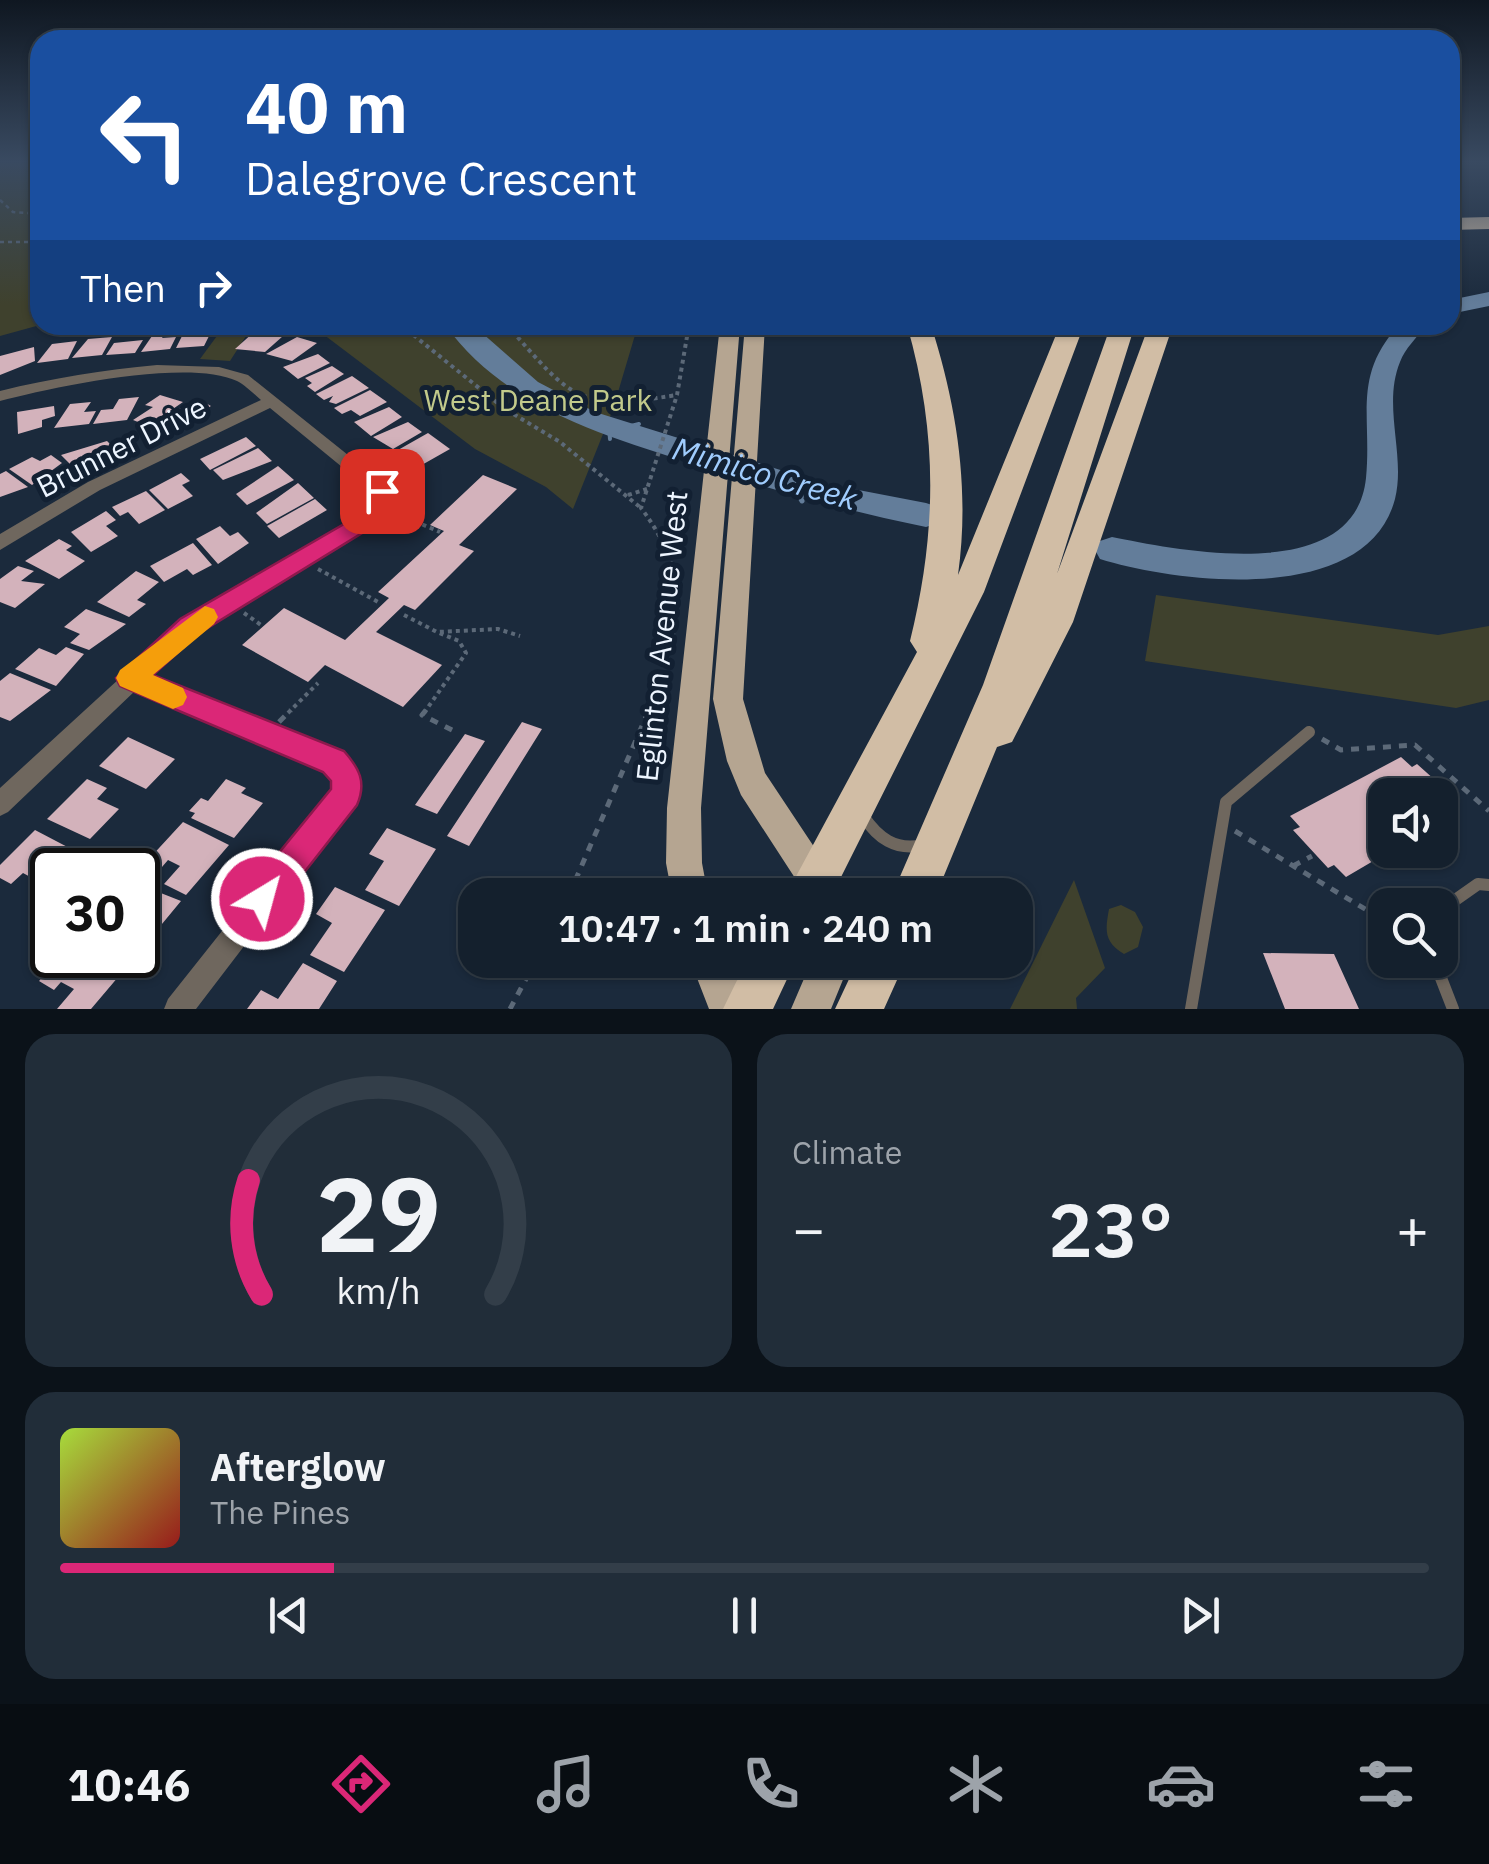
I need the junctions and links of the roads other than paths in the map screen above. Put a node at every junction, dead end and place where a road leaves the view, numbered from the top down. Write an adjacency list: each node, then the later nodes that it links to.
1 (1460, 216): 2 (highway)
2 (1489, 219): 3 (highway)
3 (1460, 223)
4 (730, 335): 14 (main road, Eglinton Avenue West)
5 (752, 335): 14 (main road, Eglinton Avenue West)
6 (921, 335): 18 (highway)
7 (1068, 335): 18 (highway)
8 (1120, 335): 20 (highway)
9 (1159, 335): 11 (highway)
10 (1175, 335): 11 (highway)
11 (1138, 395): 20 (highway)
12 (0, 396): 13 (street)
13 (270, 402): 16 (street, Brunner Drive); 17 (street)
14 (733, 434): 15 (main road, Eglinton Avenue West)
15 (728, 500): 24 (main road, Eglinton Avenue West); 25 (main road, Eglinton Avenue West)
16 (0, 544)
17 (130, 678): 22 (street); 35 (street)
18 (908, 708): 21 (highway)
19 (1308, 732): 40 (lane)
20 (962, 788): 23 (highway)
21 (861, 798): 23 (lane); 26 (highway)
22 (0, 804)
23 (942, 836): 27 (highway)
24 (687, 878)
25 (811, 878)
26 (823, 878)
27 (922, 878)
28 (1489, 885): 29 (lane)
29 (1458, 898)
30 (716, 978): 36 (main road)
31 (763, 978): 37 (highway)
32 (825, 978): 38 (main road)
33 (874, 978): 39 (highway)
34 (1441, 978): 41 (lane)
35 (178, 1009)
36 (728, 1009)
37 (746, 1009)
38 (812, 1009)
39 (859, 1009)
40 (1191, 1009)
41 (1453, 1009)

